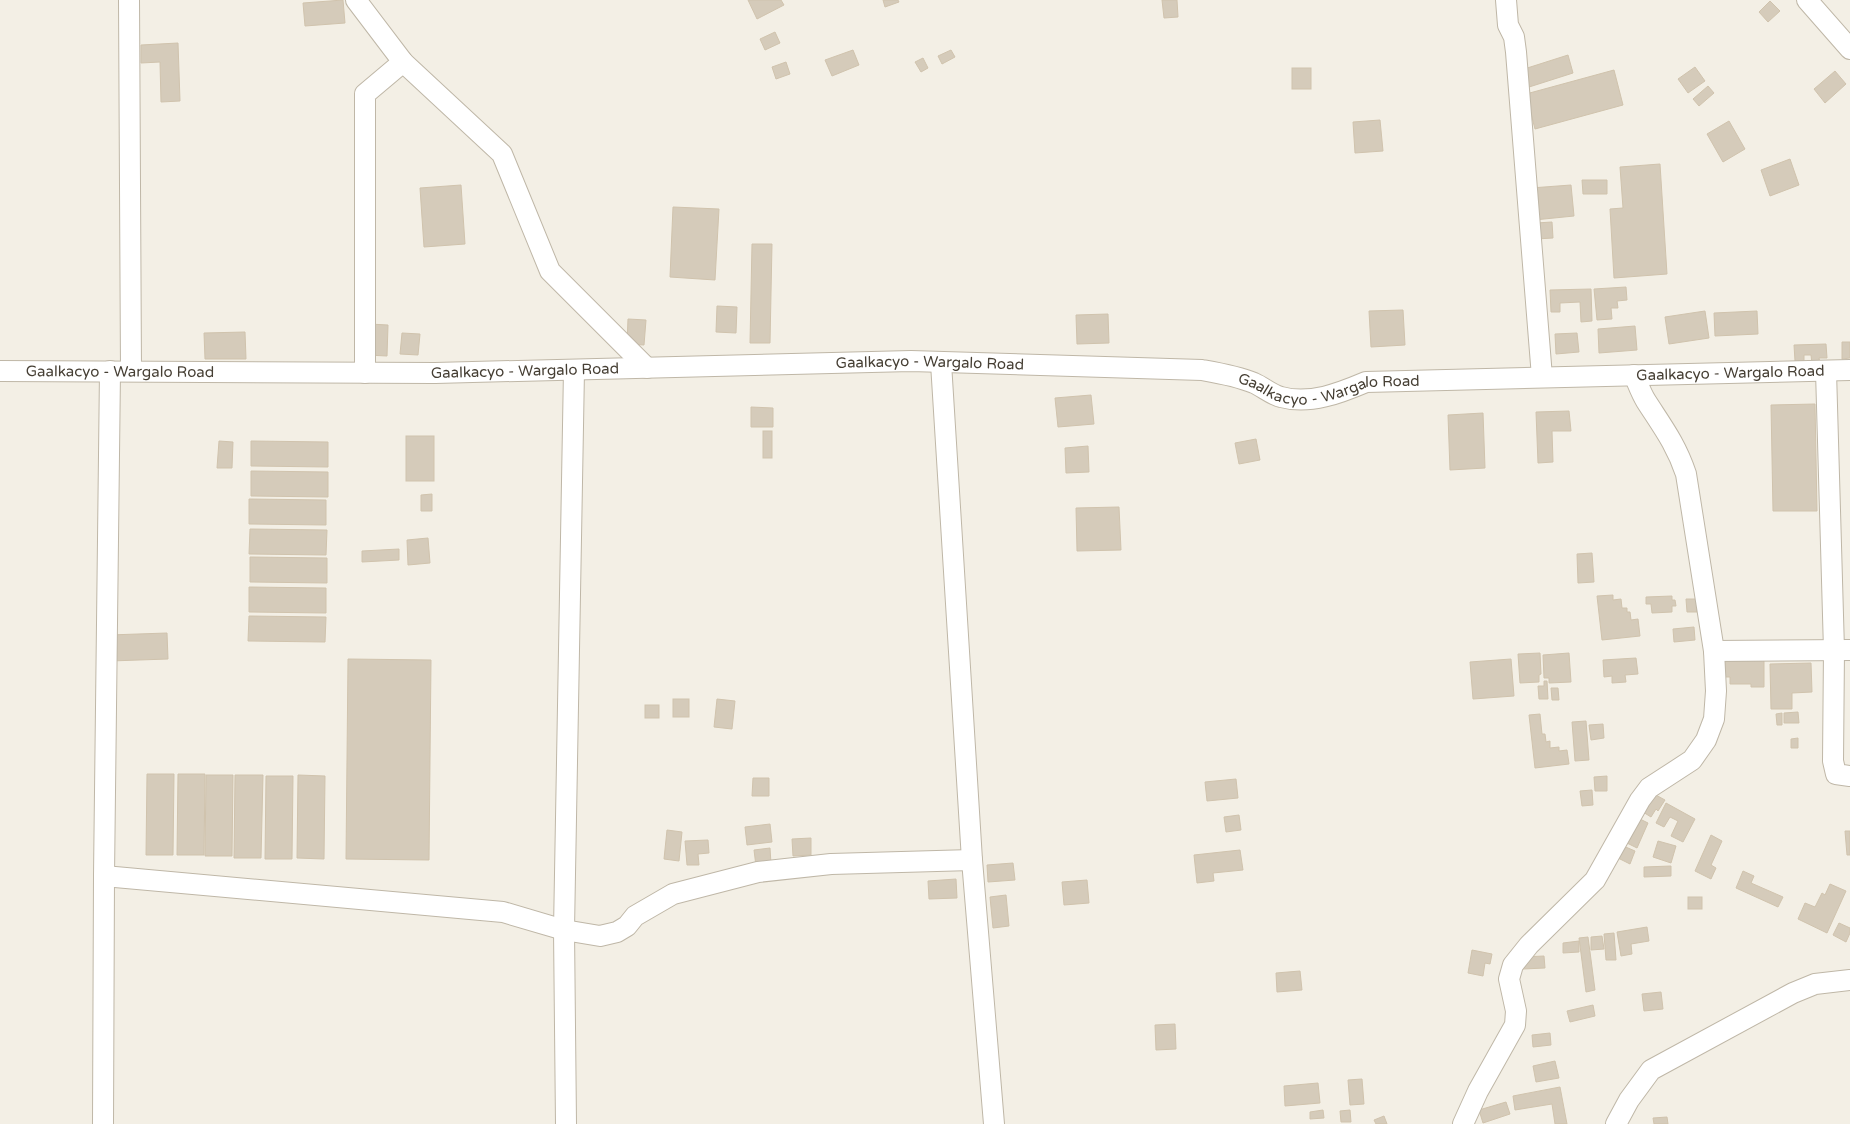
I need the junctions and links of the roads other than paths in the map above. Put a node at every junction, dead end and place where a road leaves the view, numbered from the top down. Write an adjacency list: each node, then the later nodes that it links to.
1 (129, 0): 13 (street)
2 (356, 0): 6 (street)
3 (1506, 0): 17 (street)
4 (1807, 0): 5 (street)
5 (1850, 49)
6 (403, 62): 8 (street); 15 (street)
7 (941, 363): 8 (street, Gaalkacyo - Wargalo Road); 17 (street, Gaalkacyo - Wargalo Road); 21 (street)
8 (647, 368): 9 (street, Gaalkacyo - Wargalo Road)
9 (574, 370): 15 (street, Gaalkacyo - Wargalo Road); 23 (street)
10 (1850, 370): 14 (street, Gaalkacyo - Wargalo Road)
11 (0, 371): 12 (street, Gaalkacyo - Wargalo Road)
12 (110, 371): 13 (street, Gaalkacyo - Wargalo Road); 22 (street)
13 (131, 371): 15 (street, Gaalkacyo - Wargalo Road)
14 (1826, 371): 16 (street, Gaalkacyo - Wargalo Road); 18 (street)
15 (365, 373)
16 (1634, 375): 17 (street, Gaalkacyo - Wargalo Road); 19 (street)
17 (1542, 378)
18 (1842, 650): 19 (street); 20 (street)
19 (1714, 651): 28 (street)
20 (1850, 776)
21 (972, 860): 23 (street); 27 (street)
22 (104, 876): 23 (street); 25 (street)
23 (564, 930): 26 (street)
24 (1850, 980): 29 (street)
25 (103, 1124)
26 (566, 1124)
27 (994, 1124)
28 (1463, 1124)
29 (1616, 1124)

